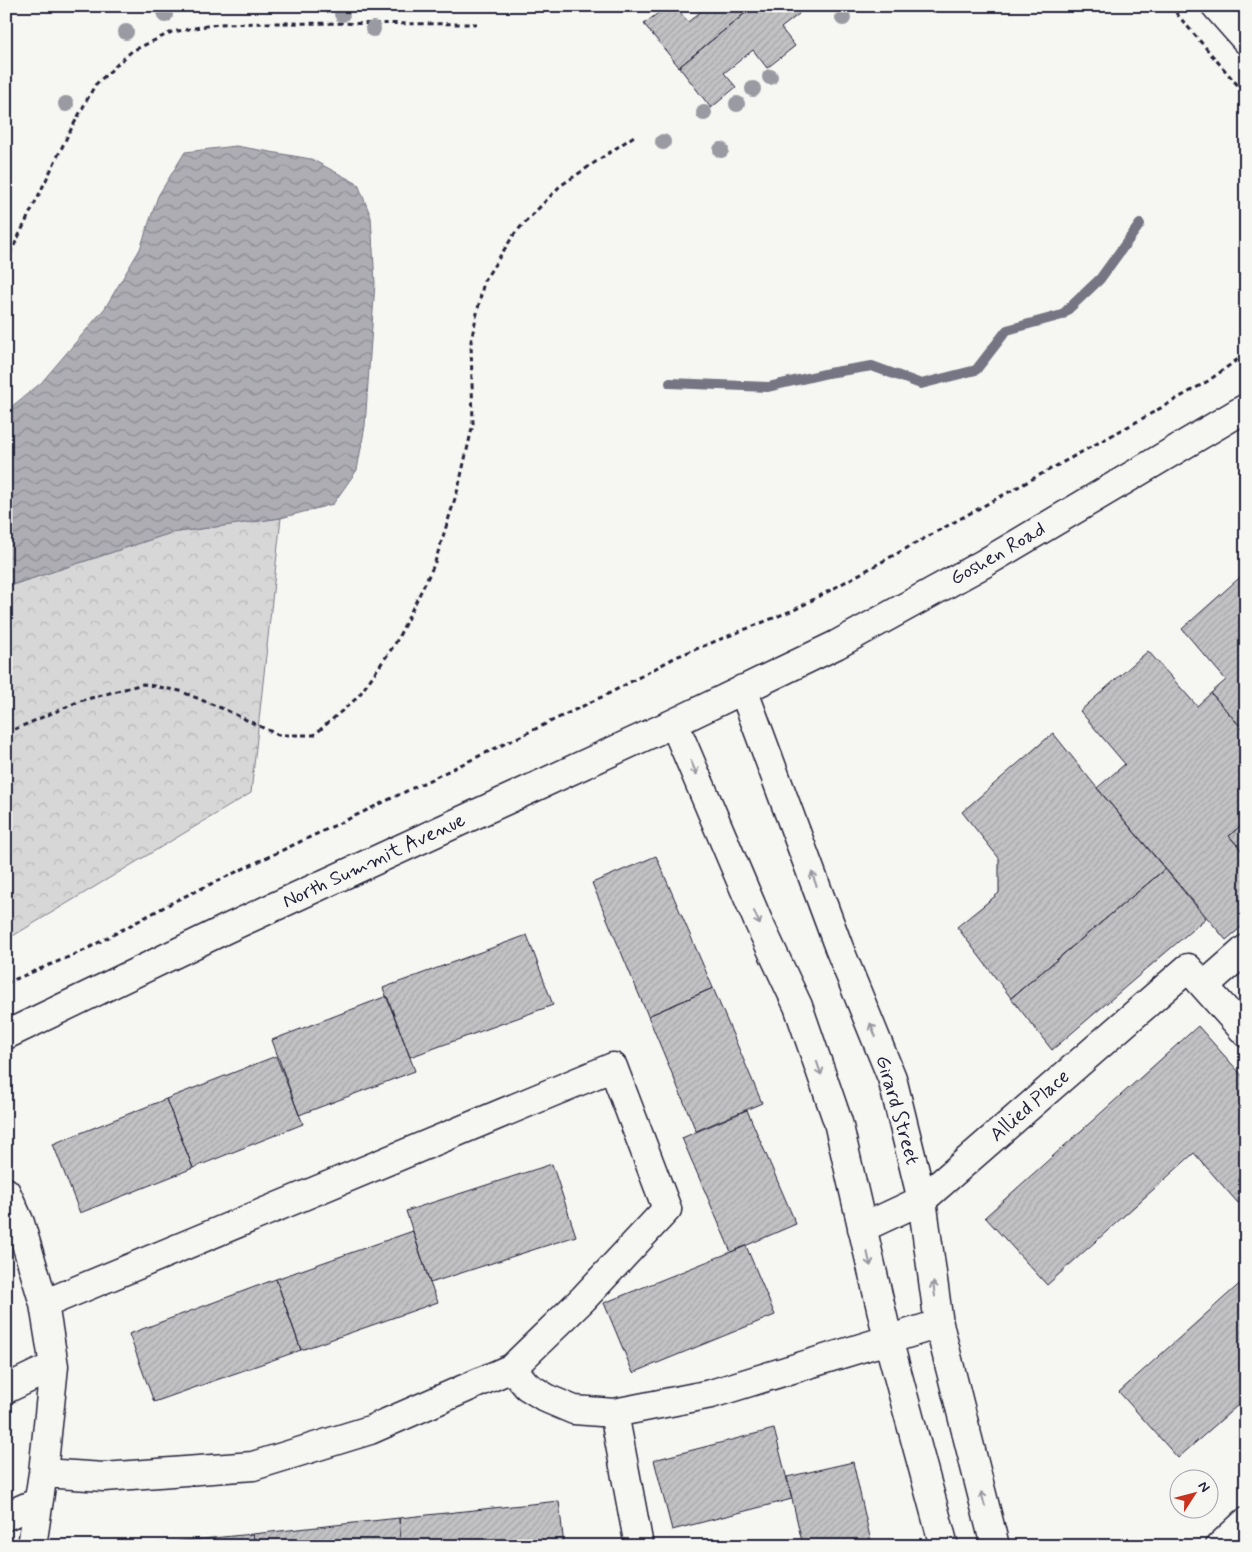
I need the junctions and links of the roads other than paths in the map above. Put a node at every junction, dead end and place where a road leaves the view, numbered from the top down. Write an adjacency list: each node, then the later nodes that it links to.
1 (1216, 6): 2 (street)
2 (1246, 40)
3 (1246, 408): 4 (street, Goshen Road)
4 (743, 689): 5 (street, North Summit Avenue); 11 (street, Girard Street, one-way to 4)
5 (674, 723): 9 (street, North Summit Avenue); 12 (street, one-way to 12)
6 (1246, 949): 7 (street, Allied Place)
7 (1196, 977): 8 (street); 11 (street, Allied Place)
8 (1246, 1032)
9 (6, 1035)
10 (6, 1192): 13 (street)
11 (922, 1200): 12 (street, Allied Place); 14 (street, Girard Street, one-way to 11)
12 (862, 1228): 15 (street, one-way to 15)
13 (44, 1304): 16 (street); 17 (street)
14 (939, 1324): 15 (street); 27 (street, Girard Street, one-way to 14)
15 (888, 1339): 19 (street); 26 (street)
16 (54, 1366): 18 (street); 20 (street)
17 (512, 1368): 19 (street); 20 (street)
18 (6, 1389)
19 (614, 1413): 25 (street)
20 (43, 1473): 21 (street)
21 (38, 1502): 22 (street); 24 (street)
22 (6, 1516)
23 (1246, 1522): 28 (street)
24 (32, 1546)
25 (639, 1546)
26 (944, 1546)
27 (995, 1546)
28 (1220, 1546)

